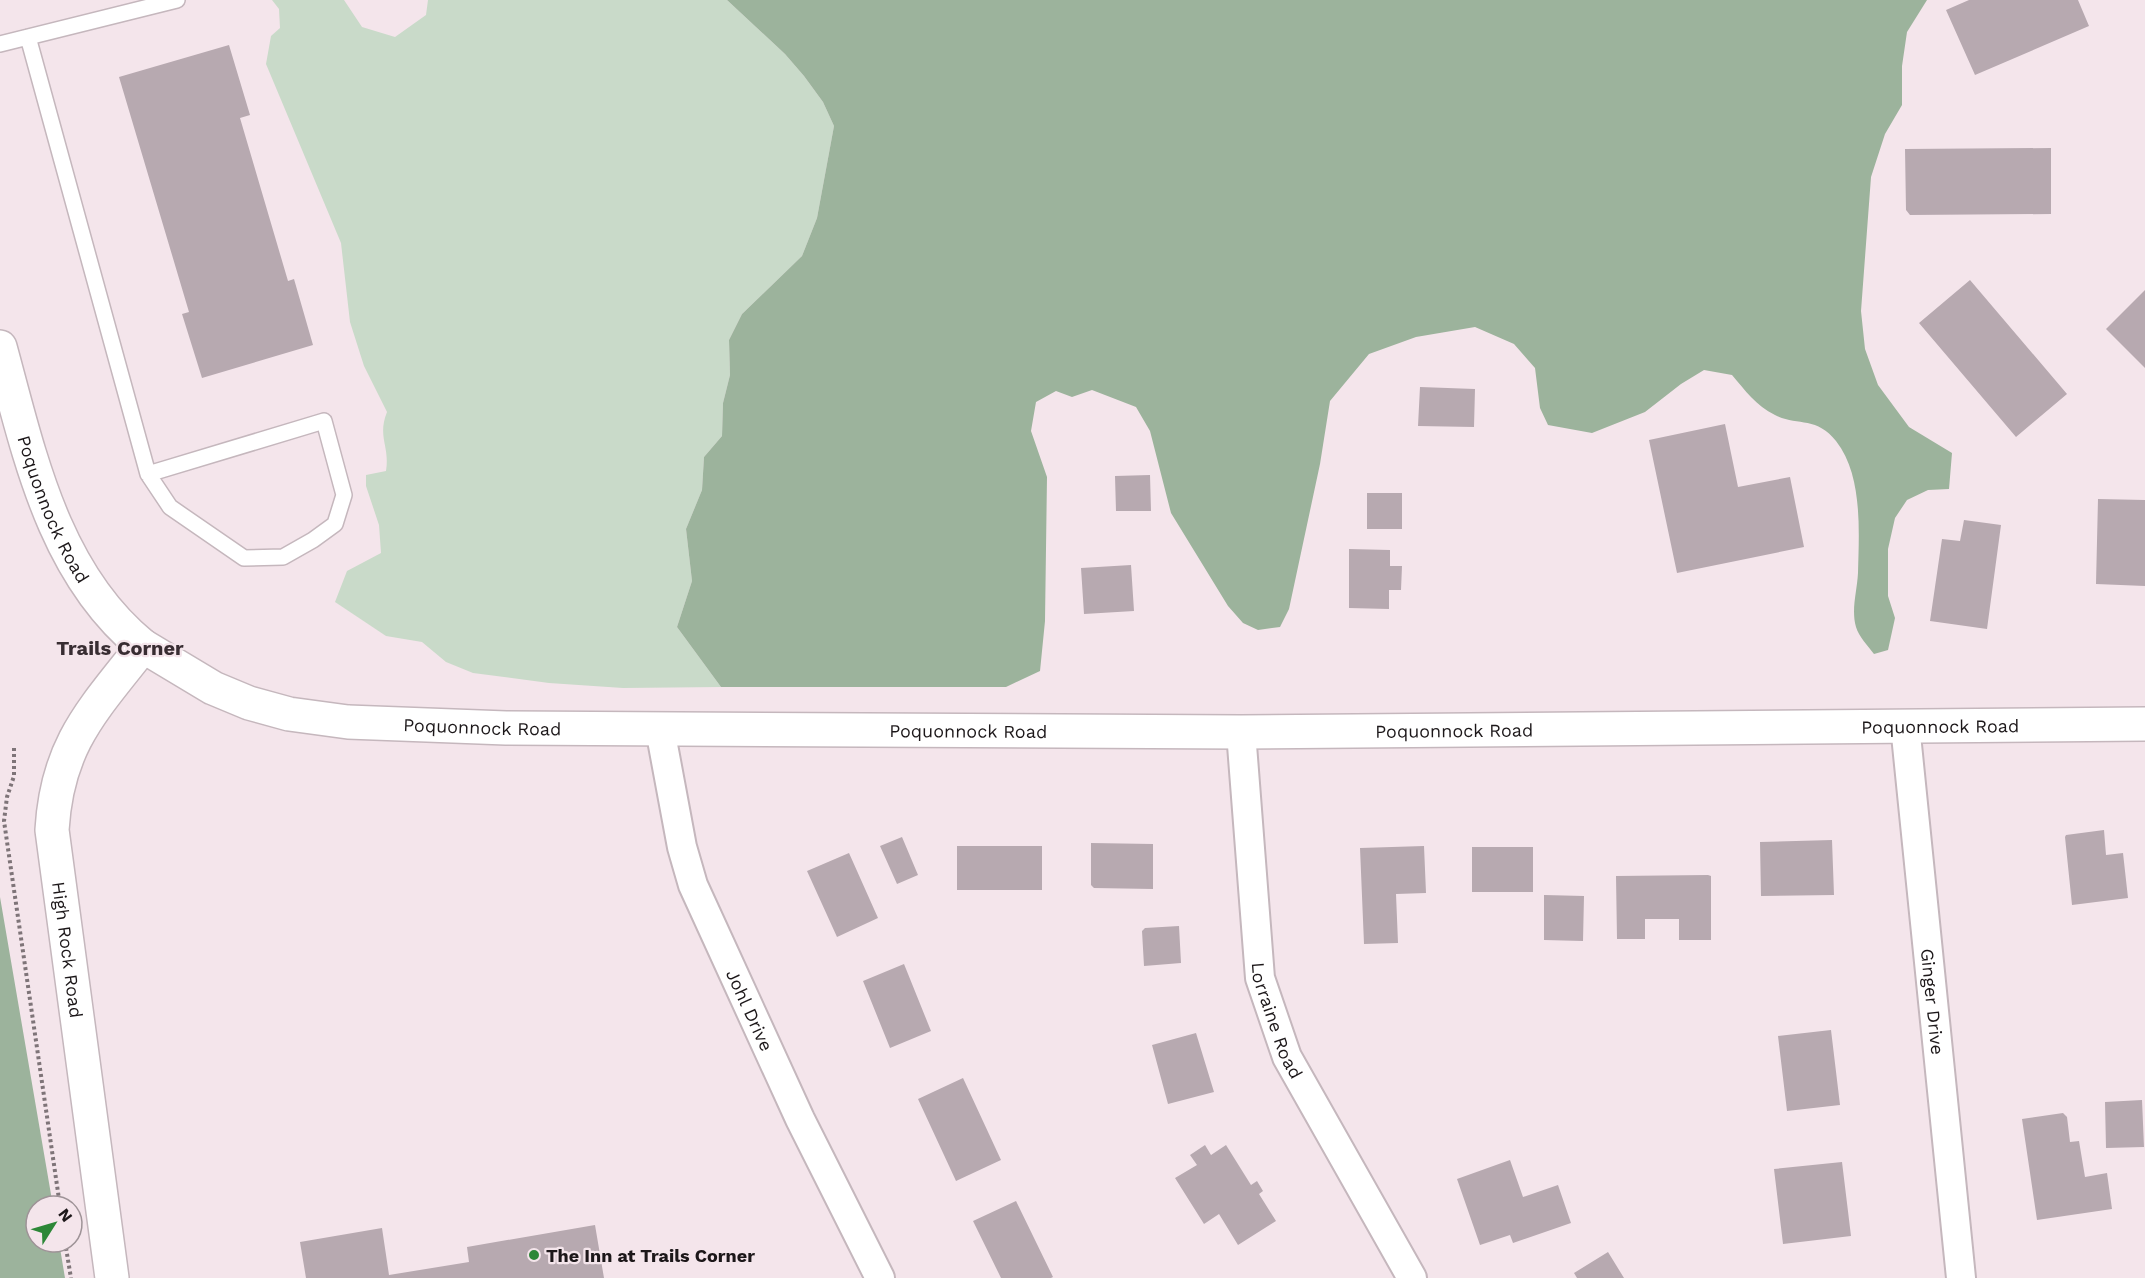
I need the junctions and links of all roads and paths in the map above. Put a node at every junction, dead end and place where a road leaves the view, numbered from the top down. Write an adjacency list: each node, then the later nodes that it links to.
1 (177, 0): 2 (lane)
2 (28, 37): 3 (lane); 5 (lane)
3 (0, 44)
4 (0, 348): 6 (street, Poquonnock Road)
5 (148, 474): 5 (lane)
6 (143, 646): 9 (street, Poquonnock Road); 15 (street, High Rock Road)
7 (2145, 724): 8 (street, Poquonnock Road)
8 (1905, 725): 10 (street, Poquonnock Road); 18 (street, Ginger Drive)
9 (660, 729): 10 (street, Poquonnock Road); 16 (street, Johl Drive)
10 (1241, 732): 17 (street, Lorraine Road)
11 (14, 748): 12 (path)
12 (58, 1194)
13 (67, 1254): 14 (path)
14 (70, 1278)
15 (112, 1278)
16 (880, 1278)
17 (1412, 1278)
18 (1960, 1278)

